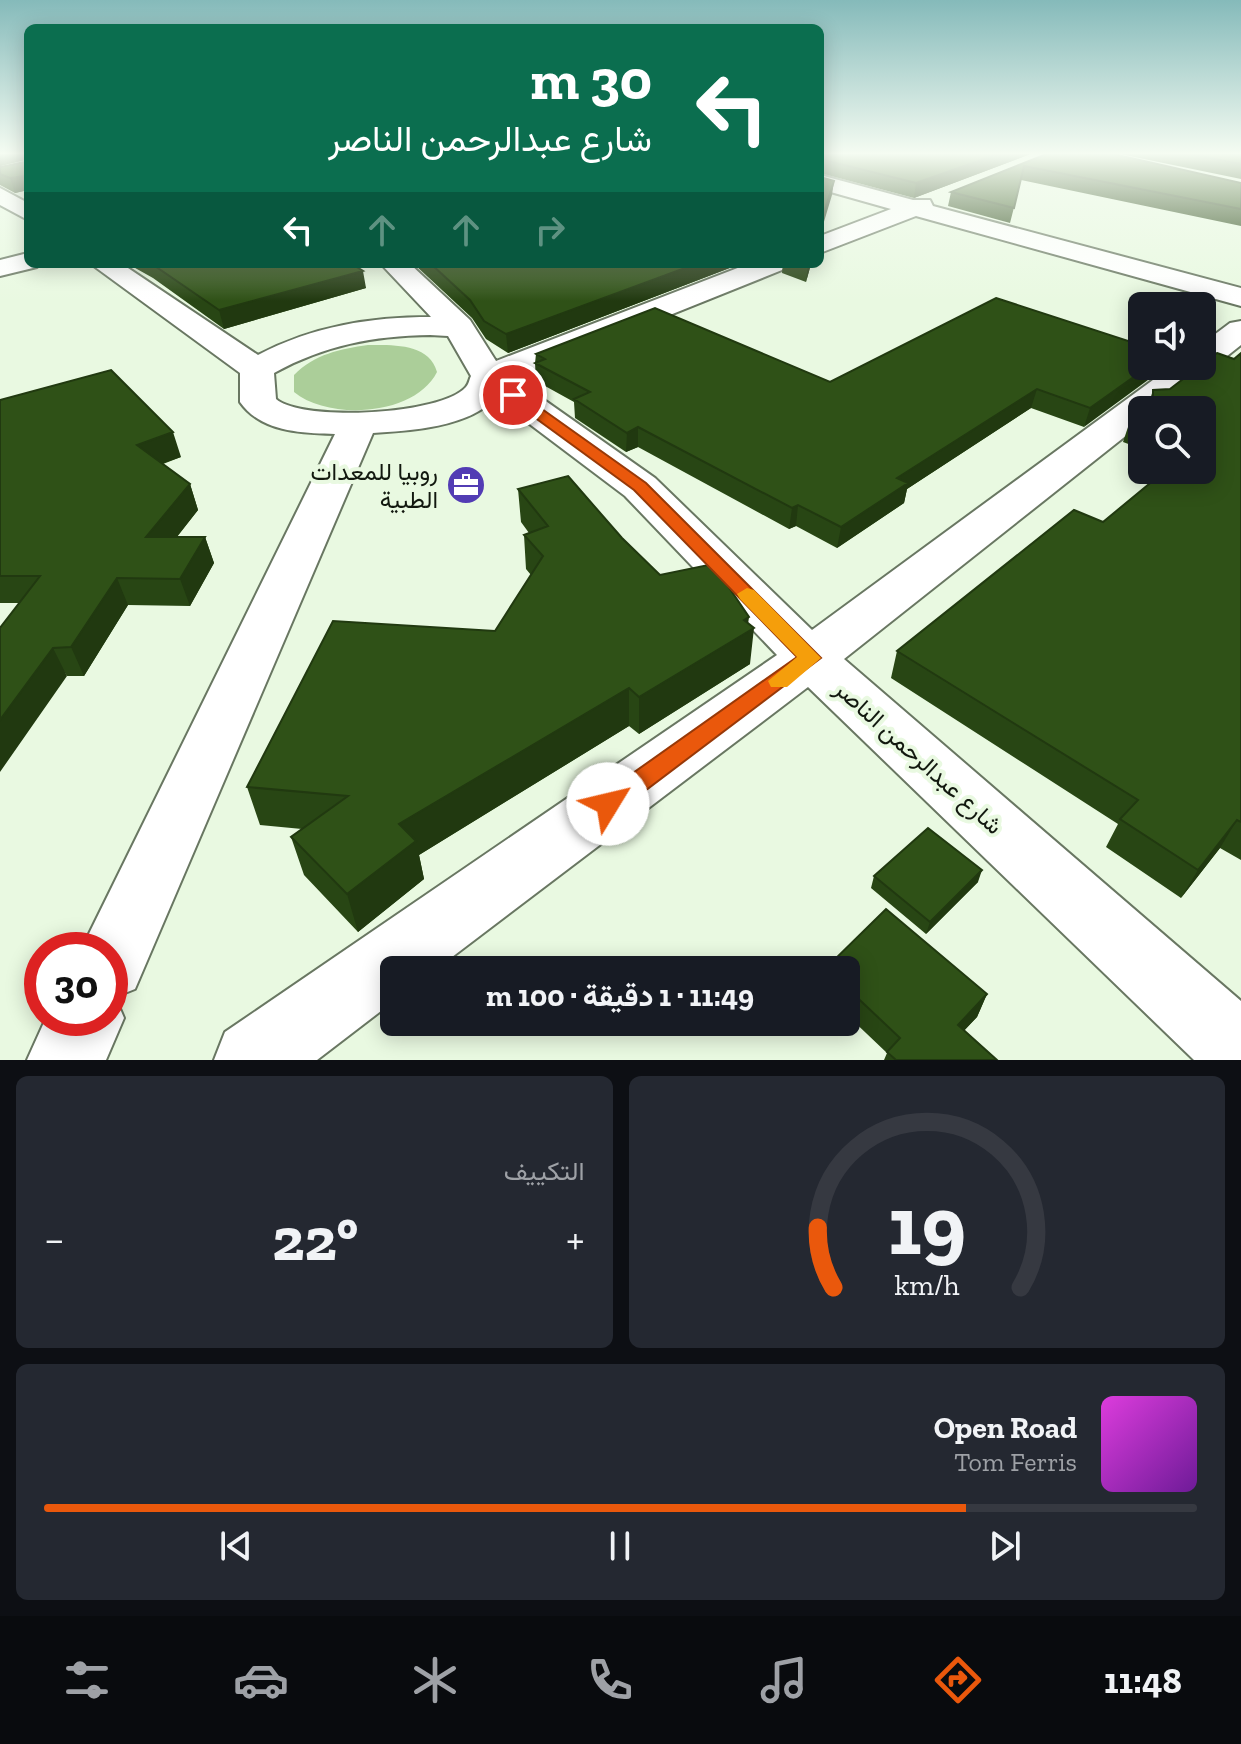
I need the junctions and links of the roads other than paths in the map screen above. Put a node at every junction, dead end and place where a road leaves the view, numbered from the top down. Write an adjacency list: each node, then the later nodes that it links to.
1 (894, 202): 3 (street)
2 (928, 202): 3 (street)
3 (914, 208): 4 (street); 10 (street)
4 (824, 243)
5 (24, 262): 6 (street)
6 (0, 268)
7 (110, 268): 14 (street)
8 (398, 268): 11 (street, شارع عبدالرحمن الناصر)
9 (762, 268): 15 (street)
10 (1241, 297)
11 (459, 327): 14 (street); 15 (street, شارع عبدالرحمن الناصر)
12 (1241, 330): 13 (street)
13 (1216, 349)
14 (257, 369): 17 (street)
15 (488, 376): 17 (street); 18 (street, شارع عبدالرحمن الناصر)
16 (1176, 380): 18 (street)
17 (359, 423): 19 (street)
18 (810, 658): 21 (street, شارع عبدالرحمن الناصر); 23 (street)
19 (125, 932)
20 (77, 1036): 22 (street)
21 (1241, 1052)
22 (66, 1060)
23 (253, 1060)

